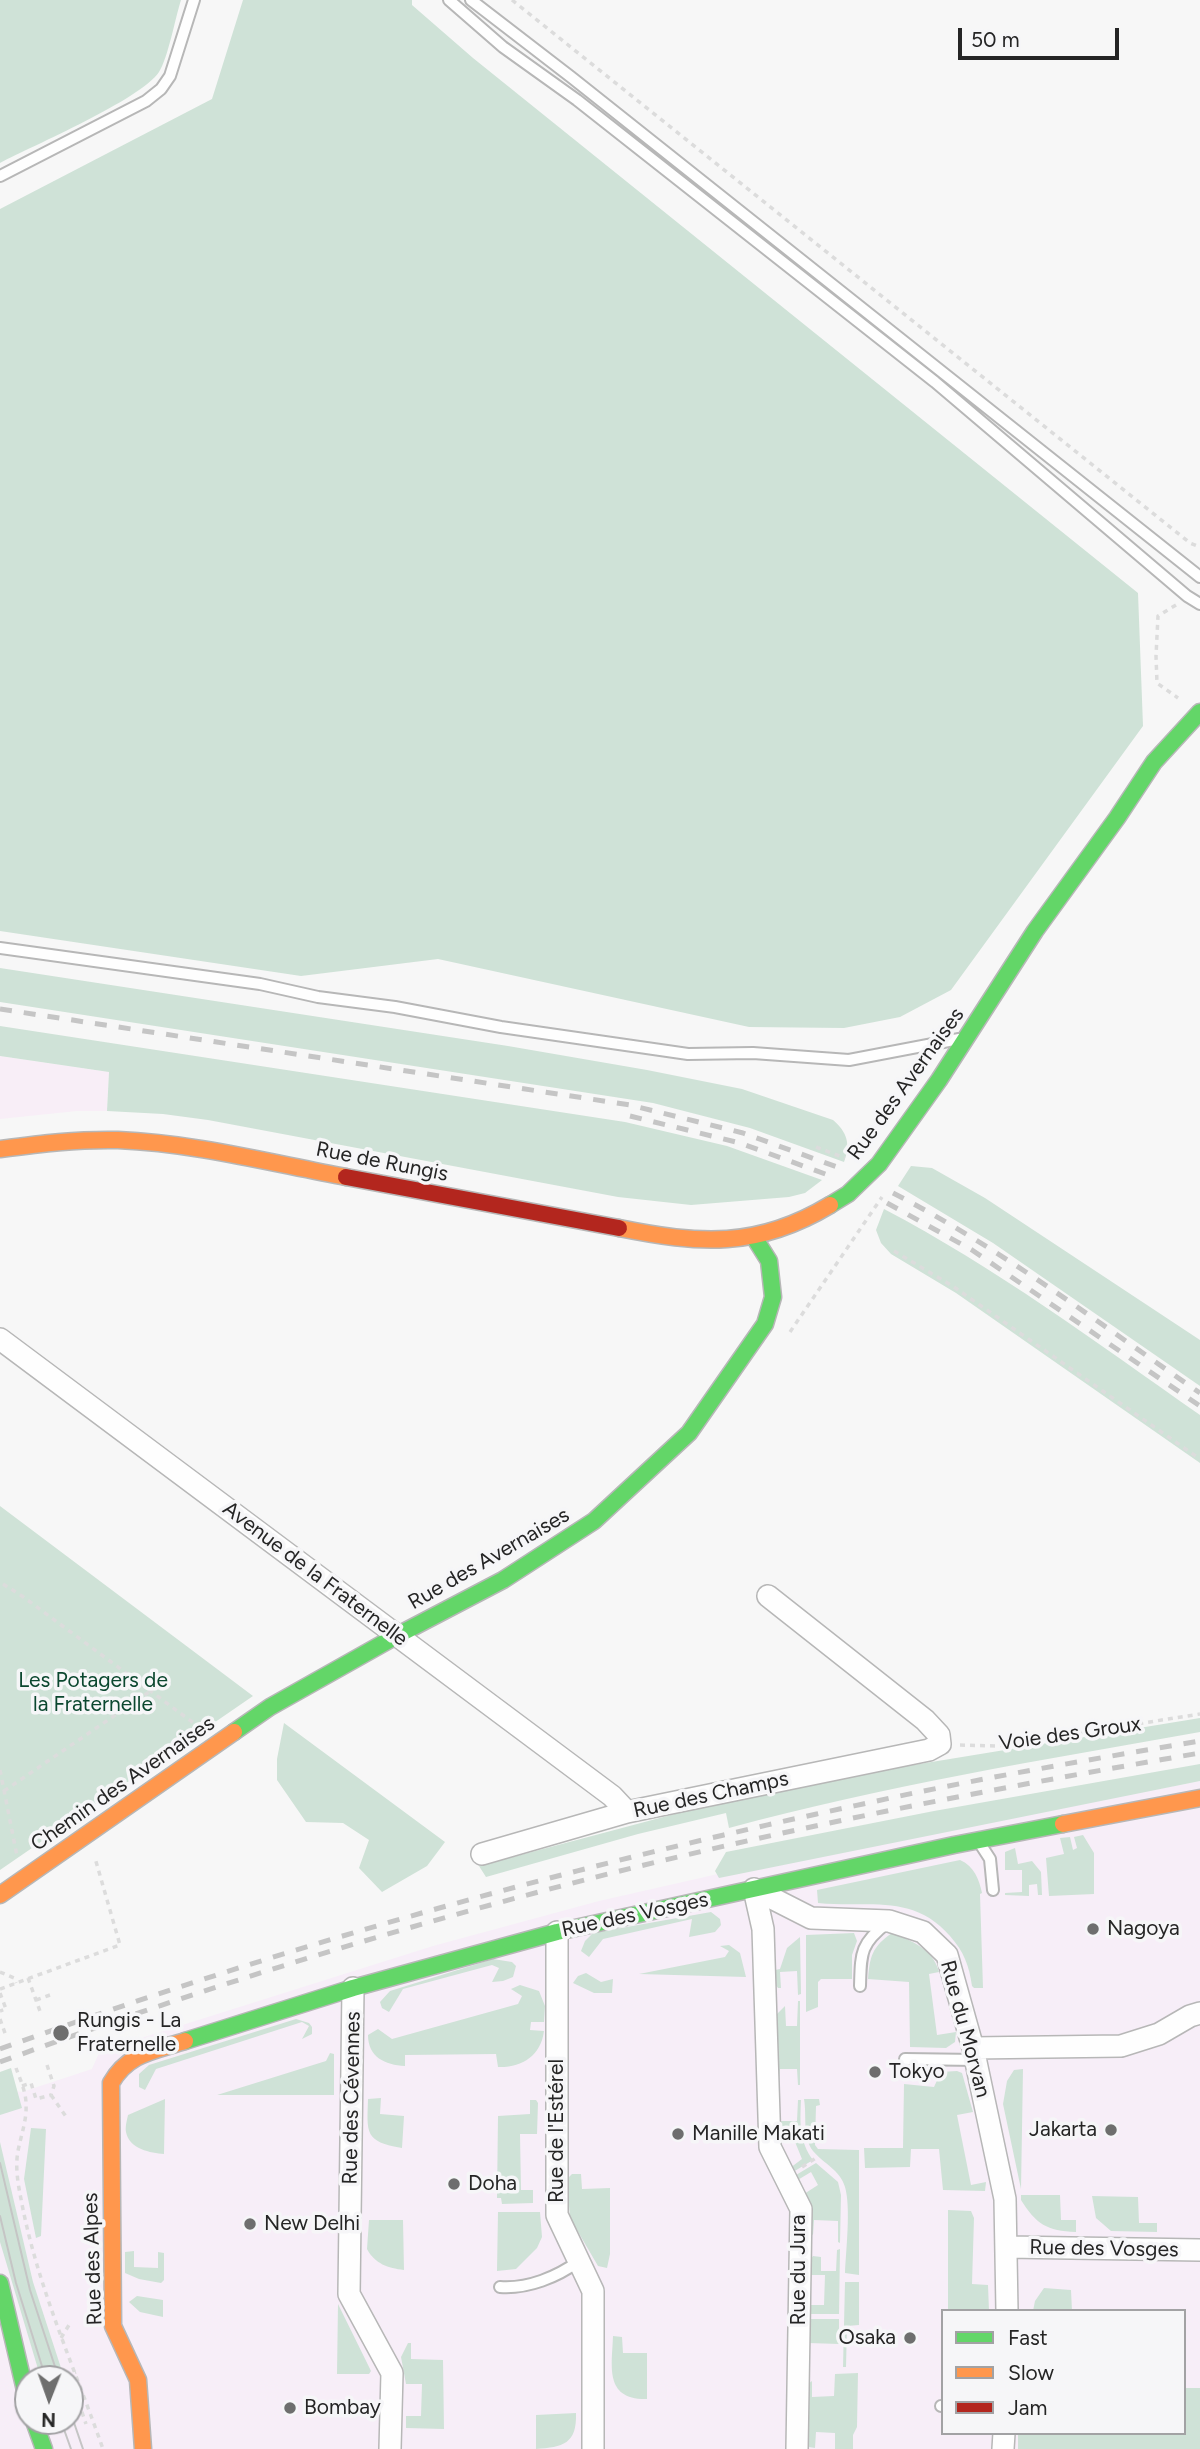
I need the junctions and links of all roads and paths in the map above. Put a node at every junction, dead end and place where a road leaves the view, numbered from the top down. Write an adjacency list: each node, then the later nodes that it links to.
1 (194, 0): 5 (lane)
2 (449, 0): 8 (lane)
3 (471, 0): 7 (lane)
4 (512, 0): 6 (path)
5 (0, 176)
6 (1200, 547)
7 (1200, 577)
8 (1186, 596): 9 (lane); 10 (path)
9 (1200, 604)
10 (1178, 698)
11 (1200, 712): 13 (street, Rue des Avernaises)
12 (0, 948): 13 (lane)
13 (966, 1038): 17 (street, Rue des Avernaises)
14 (816, 1147): 16 (path)
15 (0, 1149): 17 (street, Rue de Rungis)
16 (845, 1158)
17 (754, 1237): 23 (street, Rue des Avernaises)
18 (894, 1251): 20 (path)
19 (0, 1339): 23 (street, Avenue de la Fraternelle)
20 (1200, 1459)
21 (2, 1584): 24 (path)
22 (768, 1596): 28 (street)
23 (398, 1635): 25 (street, Rue des Avernaises); 32 (street, Avenue de la Fraternelle)
24 (149, 1692): 27 (path); 30 (path)
25 (270, 1707): 33 (street, Chemin des Avernaises)
26 (1200, 1714): 28 (path, Voie des Groux)
27 (206, 1732)
28 (940, 1744): 32 (street, Rue des Champs)
29 (0, 1769): 30 (path)
30 (4, 1791): 36 (path)
31 (1200, 1798): 34 (street, Rue des Vosges)
32 (627, 1812): 35 (street, Rue des Champs)
33 (88, 1835): 39 (street, Chemin des Avernaises); 43 (path)
34 (978, 1840): 37 (street, Rue des Vosges); 38 (lane)
35 (482, 1854)
36 (18, 1861)
37 (754, 1889): 40 (street, Rue du Morvan); 41 (street, Rue des Vosges); 80 (street, Rue du Jura)
38 (993, 1890)
39 (0, 1895)
40 (889, 1922): 45 (lane); 55 (street, Rue du Morvan)
41 (557, 1932): 46 (street, Rue des Vosges); 65 (street, Rue de l'Estérel)
42 (0, 1972): 44 (path)
43 (28, 1978): 44 (path); 49 (path)
44 (16, 1983): 47 (path)
45 (860, 1986)
46 (354, 1988): 61 (street, Rue des Vosges); 78 (street, Rue des Cévennes)
47 (0, 1991): 50 (path)
48 (50, 1995): 49 (path)
49 (36, 2000): 52 (path)
50 (0, 2011)
51 (1200, 2013): 55 (street)
52 (41, 2014)
53 (0, 2019): 54 (path)
54 (6, 2036)
55 (975, 2054): 56 (lane); 63 (street, Rue du Morvan)
56 (905, 2059)
57 (47, 2065): 60 (path)
58 (16, 2068): 59 (path)
59 (22, 2086): 60 (path); 70 (path)
60 (51, 2095): 62 (path)
61 (110, 2104): 77 (street, Rue des Alpes)
62 (67, 2119)
63 (1007, 2247): 64 (street, Rue des Vosges); 68 (street, Rue du Morvan)
64 (1200, 2250)
65 (579, 2261): 67 (lane); 79 (street, Rue de l'Estérel)
66 (0, 2283): 71 (street)
67 (500, 2287)
68 (1007, 2309)
69 (69, 2325): 70 (path)
70 (61, 2339): 72 (path)
71 (19, 2365)
72 (73, 2365)
73 (84, 2395): 76 (path)
74 (84, 2418): 75 (path)
75 (86, 2424)
76 (103, 2449)
77 (143, 2449)
78 (390, 2449)
79 (593, 2449)
80 (797, 2449)

